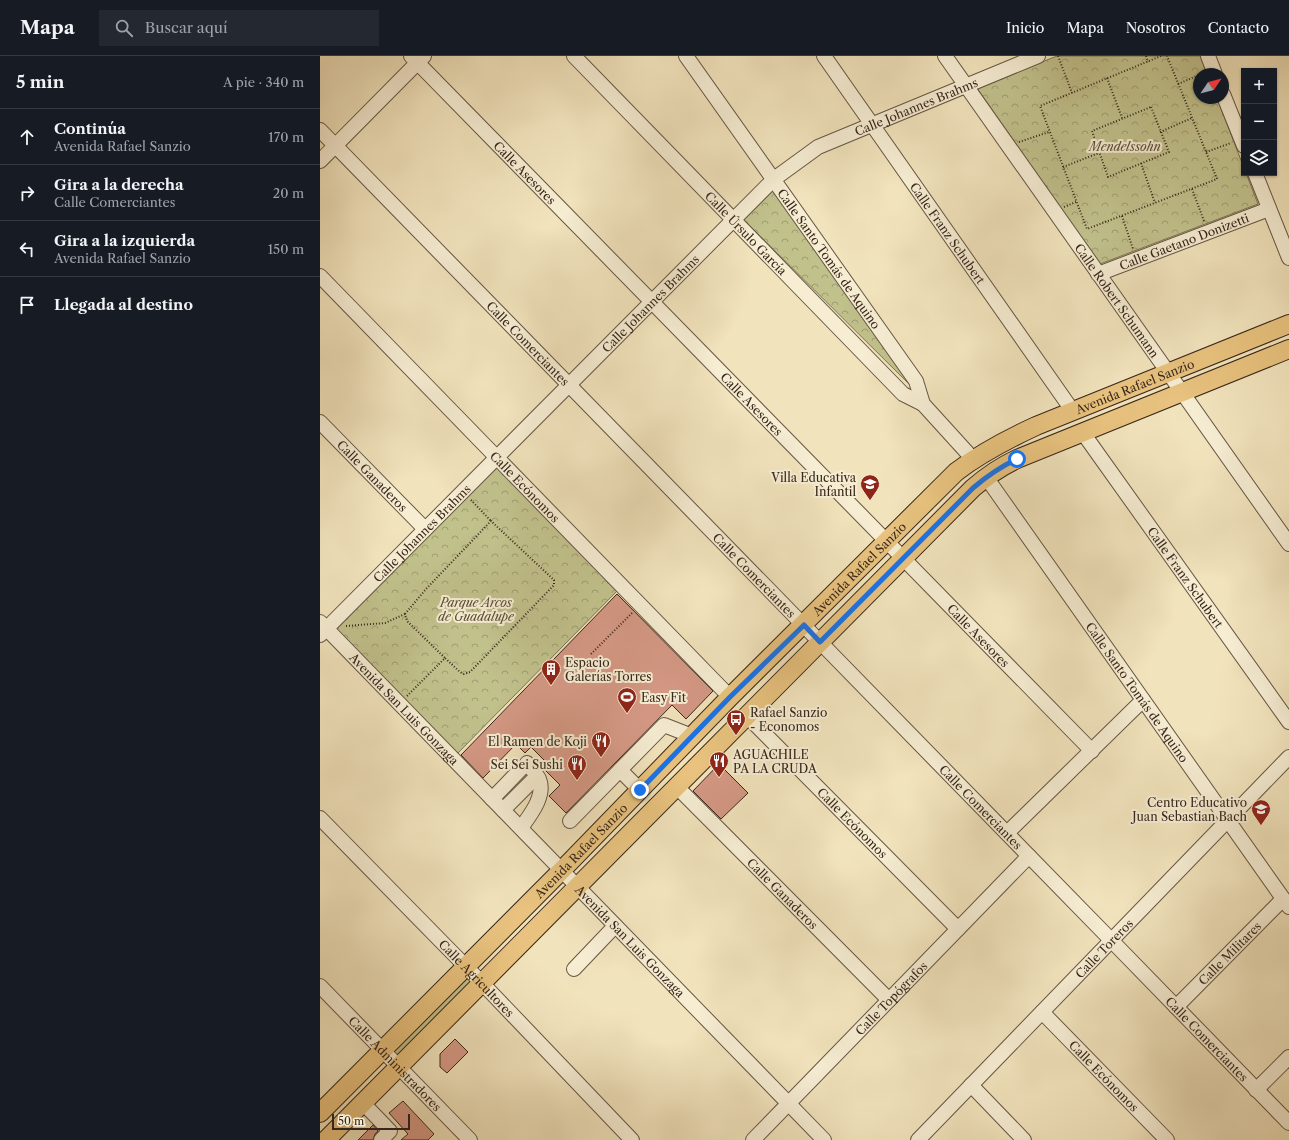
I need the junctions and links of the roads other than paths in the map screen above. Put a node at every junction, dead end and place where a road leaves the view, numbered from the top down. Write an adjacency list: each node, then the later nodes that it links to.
1 (574, 56): 19 (street, Calle Úrsulo García)
2 (686, 56): 17 (street, Calle Santo Tomás de Aquino)
3 (824, 56): 11 (street, Calle Franz Schubert)
4 (945, 56): 9 (street, Calle Robert Schumann)
5 (1038, 56): 9 (street, Calle Johannes Brahms)
6 (1208, 56): 8 (street)
7 (418, 58): 14 (street); 23 (street, Calle Asesores)
8 (1213, 68)
9 (966, 85): 11 (street, Calle Johannes Brahms); 21 (street, Calle Robert Schumann)
10 (1227, 104): 13 (street)
11 (871, 125): 17 (street, Calle Johannes Brahms); 30 (street, Calle Franz Schubert)
12 (320, 130): 14 (street, Calle Comerciantes)
13 (1242, 140)
14 (335, 145): 15 (street); 27 (street, Calle Comerciantes)
15 (320, 161)
16 (1256, 176): 18 (street)
17 (774, 179): 19 (street, Calle Johannes Brahms); 29 (street, Calle Santo Tomás de Aquino)
18 (1269, 209): 20 (street); 21 (street, Calle Gaetano Donizetti)
19 (733, 219): 23 (street, Calle Johannes Brahms); 29 (street, Calle Úrsulo García)
20 (1289, 258)
21 (1098, 274): 26 (street, Calle Robert Schumann)
22 (320, 276): 33 (street, Calle Ecónomos)
23 (652, 301): 27 (street, Calle Johannes Brahms); 37 (street, Calle Asesores)
24 (1289, 324): 26 (main road, Avenida Rafael Sanzio)
25 (1289, 349): 28 (main road, Avenida Rafael Sanzio)
26 (1168, 373): 28 (street, Calle Robert Schumann); 30 (main road, Avenida Rafael Sanzio)
27 (569, 384): 33 (street, Calle Johannes Brahms); 40 (street, Calle Comerciantes)
28 (1182, 392): 32 (main road, Avenida Rafael Sanzio); 38 (street, Calle Robert Schumann)
29 (923, 404): 34 (street, Calle Santo Tomás de Aquino)
30 (1072, 410): 34 (main road, Avenida Rafael Sanzio)
31 (320, 422): 36 (street, Calle Ganaderos)
32 (1083, 433): 35 (main road, Avenida Rafael Sanzio); 46 (street, Calle Franz Schubert)
33 (496, 457): 36 (street, Calle Johannes Brahms); 43 (street, Calle Ecónomos)
34 (973, 459): 37 (main road, Avenida Rafael Sanzio)
35 (986, 477): 39 (main road, Avenida Rafael Sanzio); 44 (street, Calle Santo Tomás de Aquino)
36 (425, 529): 41 (street, Calle Johannes Brahms)
37 (887, 542): 39 (street, Calle Asesores); 40 (main road, Avenida Rafael Sanzio)
38 (1289, 544)
39 (904, 559): 42 (main road, Avenida Rafael Sanzio); 48 (street, Calle Asesores)
40 (804, 625): 42 (street, Calle Comerciantes); 43 (main road, Avenida Rafael Sanzio)
41 (322, 628): 54 (street, Avenida San Luis Gonzaga)
42 (820, 642): 45 (main road, Avenida Rafael Sanzio); 60 (street, Calle Comerciantes)
43 (730, 697): 47 (main road, Avenida Rafael Sanzio)
44 (1143, 700): 48 (street); 57 (street, Calle Santo Tomás de Aquino)
45 (747, 716): 52 (main road, Avenida Rafael Sanzio); 66 (street, Calle Ecónomos)
46 (1289, 722)
47 (692, 736): 50 (street); 53 (main road, Avenida Rafael Sanzio)
48 (1092, 751): 60 (street)
49 (1289, 757): 57 (street, Calle Toreros)
50 (620, 770): 53 (street); 58 (street)
51 (532, 781): 55 (street)
52 (677, 787): 63 (main road, Avenida Rafael Sanzio); 72 (street, Calle Ganaderos)
53 (640, 790): 62 (main road, Avenida Rafael Sanzio)
54 (492, 799): 55 (street, Avenida San Luis Gonzaga); 59 (street)
55 (503, 810): 59 (street, Avenida San Luis Gonzaga)
56 (320, 818): 68 (street, Calle Agricultores)
57 (1228, 820): 64 (street, Calle Santo Tomás de Aquino); 67 (street, Calle Toreros)
58 (570, 821)
59 (521, 828): 62 (street, Avenida San Luis Gonzaga)
60 (1007, 834): 61 (street, Calle Comerciantes)
61 (1029, 856): 66 (street, Calle Topógrafos); 67 (street, Calle Comerciantes)
62 (562, 870): 63 (street, Avenida San Luis Gonzaga); 68 (main road, Avenida Rafael Sanzio)
63 (577, 887): 65 (street, Avenida San Luis Gonzaga); 70 (main road, Avenida Rafael Sanzio)
64 (1286, 903): 73 (street, Calle Militares)
65 (616, 926): 69 (street); 81 (street, Avenida San Luis Gonzaga)
66 (958, 929): 72 (street, Calle Topógrafos)
67 (1111, 940): 73 (street, Calle Comerciantes); 74 (street, Calle Toreros)
68 (465, 967): 70 (street, Calle Agricultores); 75 (main road, Avenida Rafael Sanzio)
69 (574, 969)
70 (482, 983): 77 (main road, Avenida Rafael Sanzio); 87 (street, Calle Agricultores)
71 (320, 986): 75 (street, Calle Administradores)
72 (888, 1000): 81 (street, Calle Topógrafos)
73 (1176, 1007): 79 (street, Calle Comerciantes)
74 (1042, 1012): 78 (street, Calle Toreros); 92 (street, Calle Ecónomos)
75 (382, 1050): 77 (street, Calle Administradores); 82 (main road, Avenida Rafael Sanzio)
76 (1289, 1057): 79 (street)
77 (399, 1067): 80 (main road, Avenida Rafael Sanzio); 86 (street, Calle Administradores)
78 (971, 1085): 90 (street, Calle Toreros); 91 (street)
79 (1256, 1090): 83 (street, Calle Comerciantes)
80 (363, 1103): 84 (main road, Avenida Rafael Sanzio); 85 (street)
81 (788, 1104): 88 (street, Calle Topógrafos); 89 (street, Avenida San Luis Gonzaga)
82 (320, 1113)
83 (1289, 1124)
84 (326, 1140)
85 (381, 1140)
86 (470, 1140)
87 (632, 1140)
88 (753, 1140)
89 (824, 1140)
90 (918, 1140)
91 (1024, 1140)
92 (1167, 1140)

